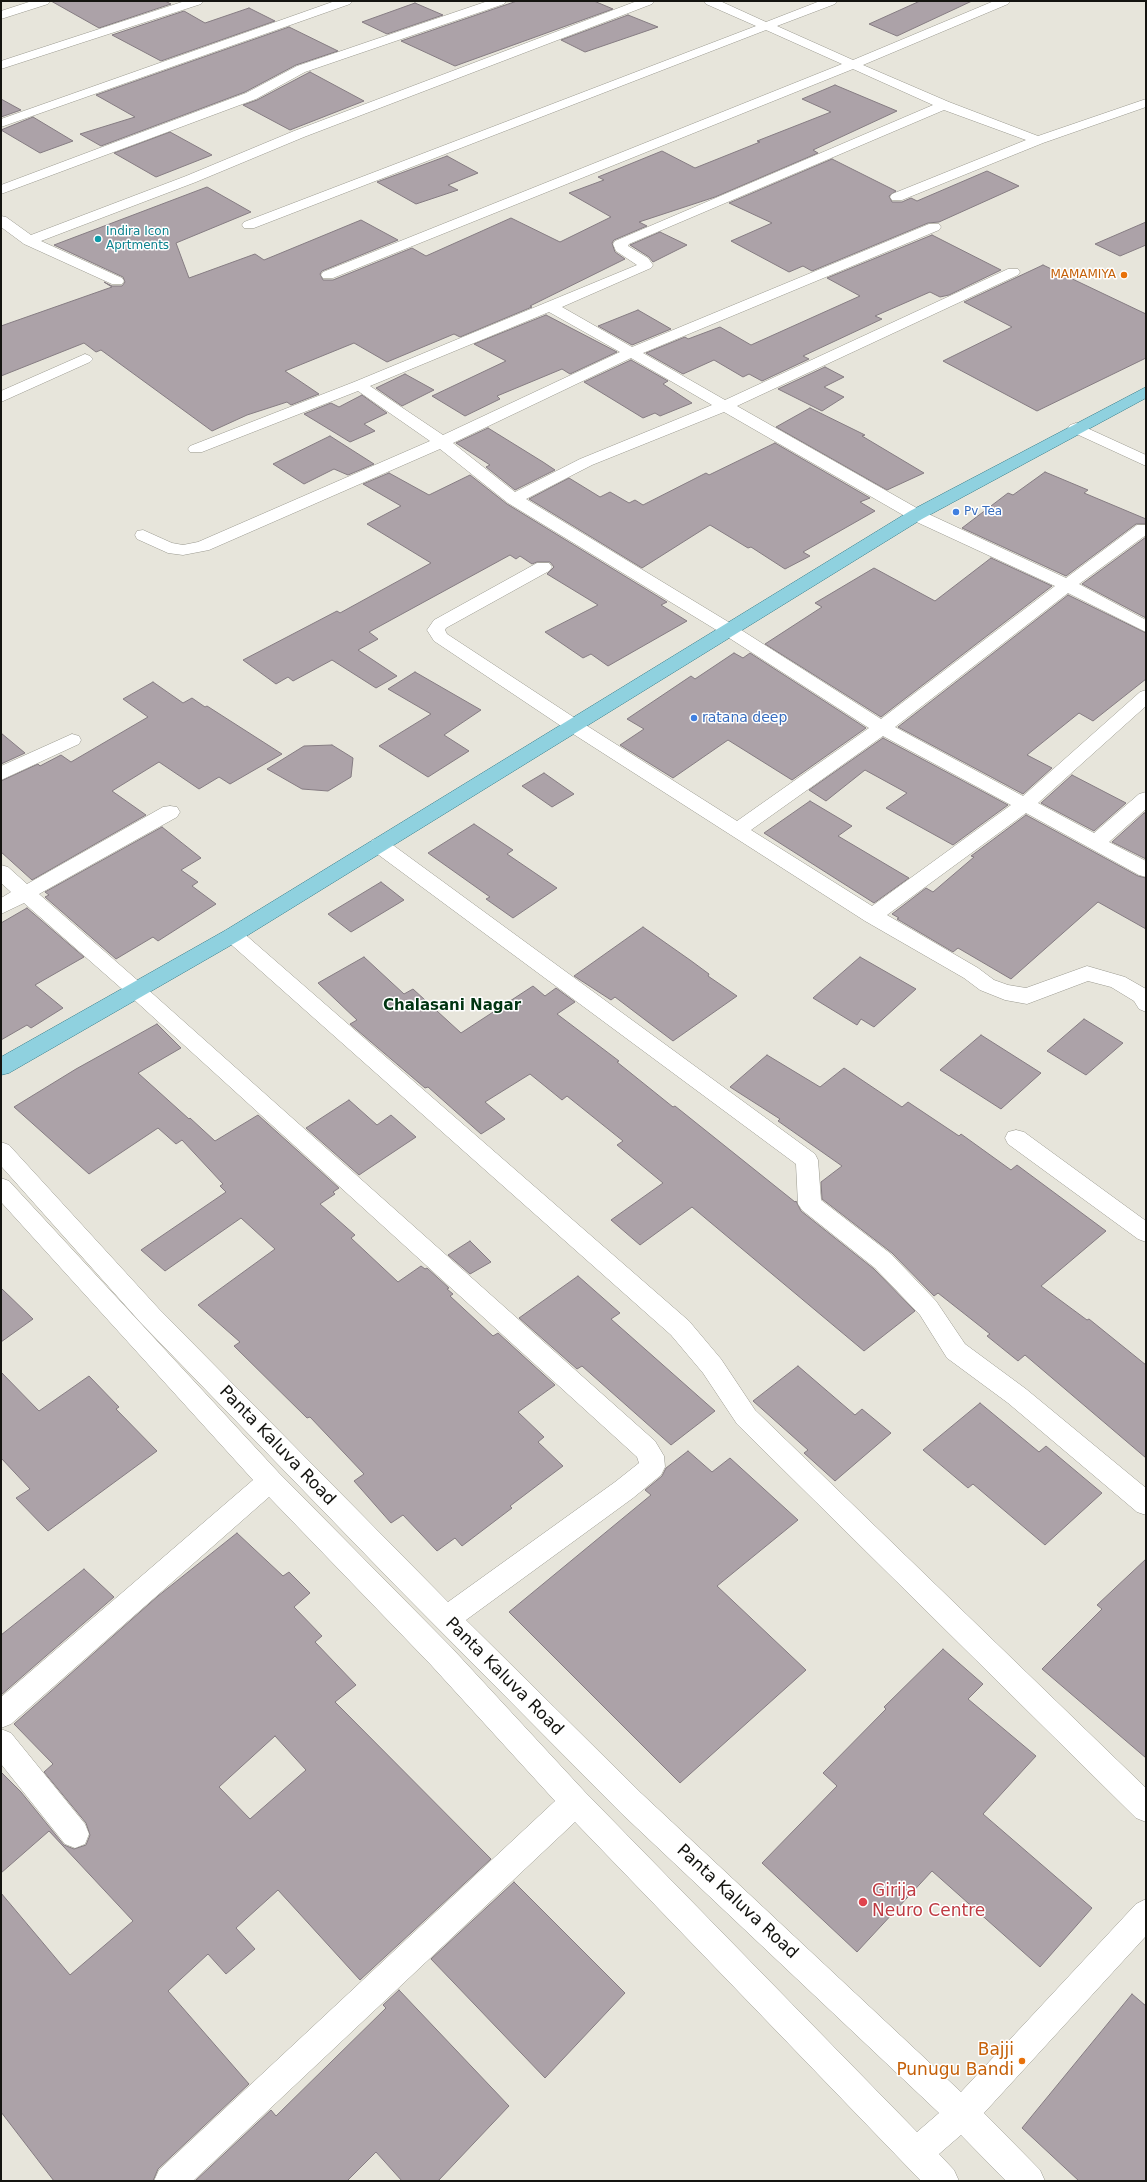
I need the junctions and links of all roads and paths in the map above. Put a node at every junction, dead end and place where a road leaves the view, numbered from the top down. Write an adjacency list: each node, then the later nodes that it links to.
1 (44, 1): 9 (street)
2 (198, 1): 12 (street)
3 (346, 1): 15 (street)
4 (500, 1): 17 (street)
5 (648, 1): 22 (street)
6 (710, 1): 10 (street)
7 (831, 1): 10 (street)
8 (1004, 1): 11 (street)
9 (1, 15)
10 (768, 26): 11 (street); 20 (street)
11 (854, 64): 14 (street); 24 (street)
12 (1, 65)
13 (1146, 103): 16 (street)
14 (944, 105): 16 (street); 26 (street)
15 (1, 123)
16 (1038, 140): 18 (street)
17 (1, 190)
18 (897, 197)
19 (1, 220): 22 (street)
20 (249, 225)
21 (934, 227): 27 (street)
22 (29, 241): 25 (street)
23 (1013, 272): 32 (street)
24 (328, 275)
25 (116, 281)
26 (550, 306): 27 (street); 29 (street)
27 (632, 352): 32 (street); 34 (street)
28 (85, 359): 31 (street)
29 (359, 385): 34 (street); 35 (street)
30 (1146, 392): 33 (main road)
31 (1, 397)
32 (724, 406): 37 (street); 38 (street)
33 (1076, 428): 36 (street); 38 (main road)
34 (442, 442): 37 (street); 40 (street)
35 (196, 450)
36 (1146, 461)
37 (514, 499): 44 (street)
38 (916, 515): 42 (street); 44 (main road)
39 (1143, 529): 42 (street)
40 (143, 535)
41 (542, 567): 46 (street)
42 (1067, 585): 43 (street); 47 (street)
43 (1146, 627)
44 (729, 630): 46 (main road); 47 (street)
45 (1146, 696): 51 (street)
46 (574, 726): 53 (street); 55 (main road)
47 (882, 728): 51 (street); 53 (street)
48 (72, 740): 49 (street)
49 (1, 774)
50 (1146, 798): 54 (street)
51 (1024, 805): 54 (street); 60 (street)
52 (170, 812): 58 (street)
53 (736, 830): 60 (street)
54 (1096, 842): 56 (street)
55 (379, 846): 61 (main road); 70 (street)
56 (1146, 870)
57 (1, 872): 58 (street)
58 (24, 894): 59 (street); 62 (street)
59 (1, 907)
60 (872, 916): 63 (street)
61 (233, 935): 62 (main road); 75 (street)
62 (137, 991): 64 (main road); 71 (street)
63 (1146, 1004)
64 (1, 1067)
65 (1016, 1138): 68 (street)
66 (1, 1151): 71 (street, Panta Kaluva Road)
67 (1, 1187): 69 (street, Panta Kaluva Road)
68 (1146, 1232)
69 (270, 1482): 72 (street); 74 (street, Panta Kaluva Road)
70 (1146, 1504)
71 (446, 1619): 78 (street, Panta Kaluva Road)
72 (1, 1715)
73 (1, 1742): 76 (street)
74 (575, 1802): 79 (street, Panta Kaluva Road); 81 (street)
75 (1146, 1808)
76 (75, 1834)
77 (1146, 1914): 78 (street)
78 (962, 2114): 79 (street); 80 (street, Panta Kaluva Road)
79 (916, 2153): 82 (street, Panta Kaluva Road)
80 (1022, 2178)
81 (170, 2181)
82 (943, 2181)

